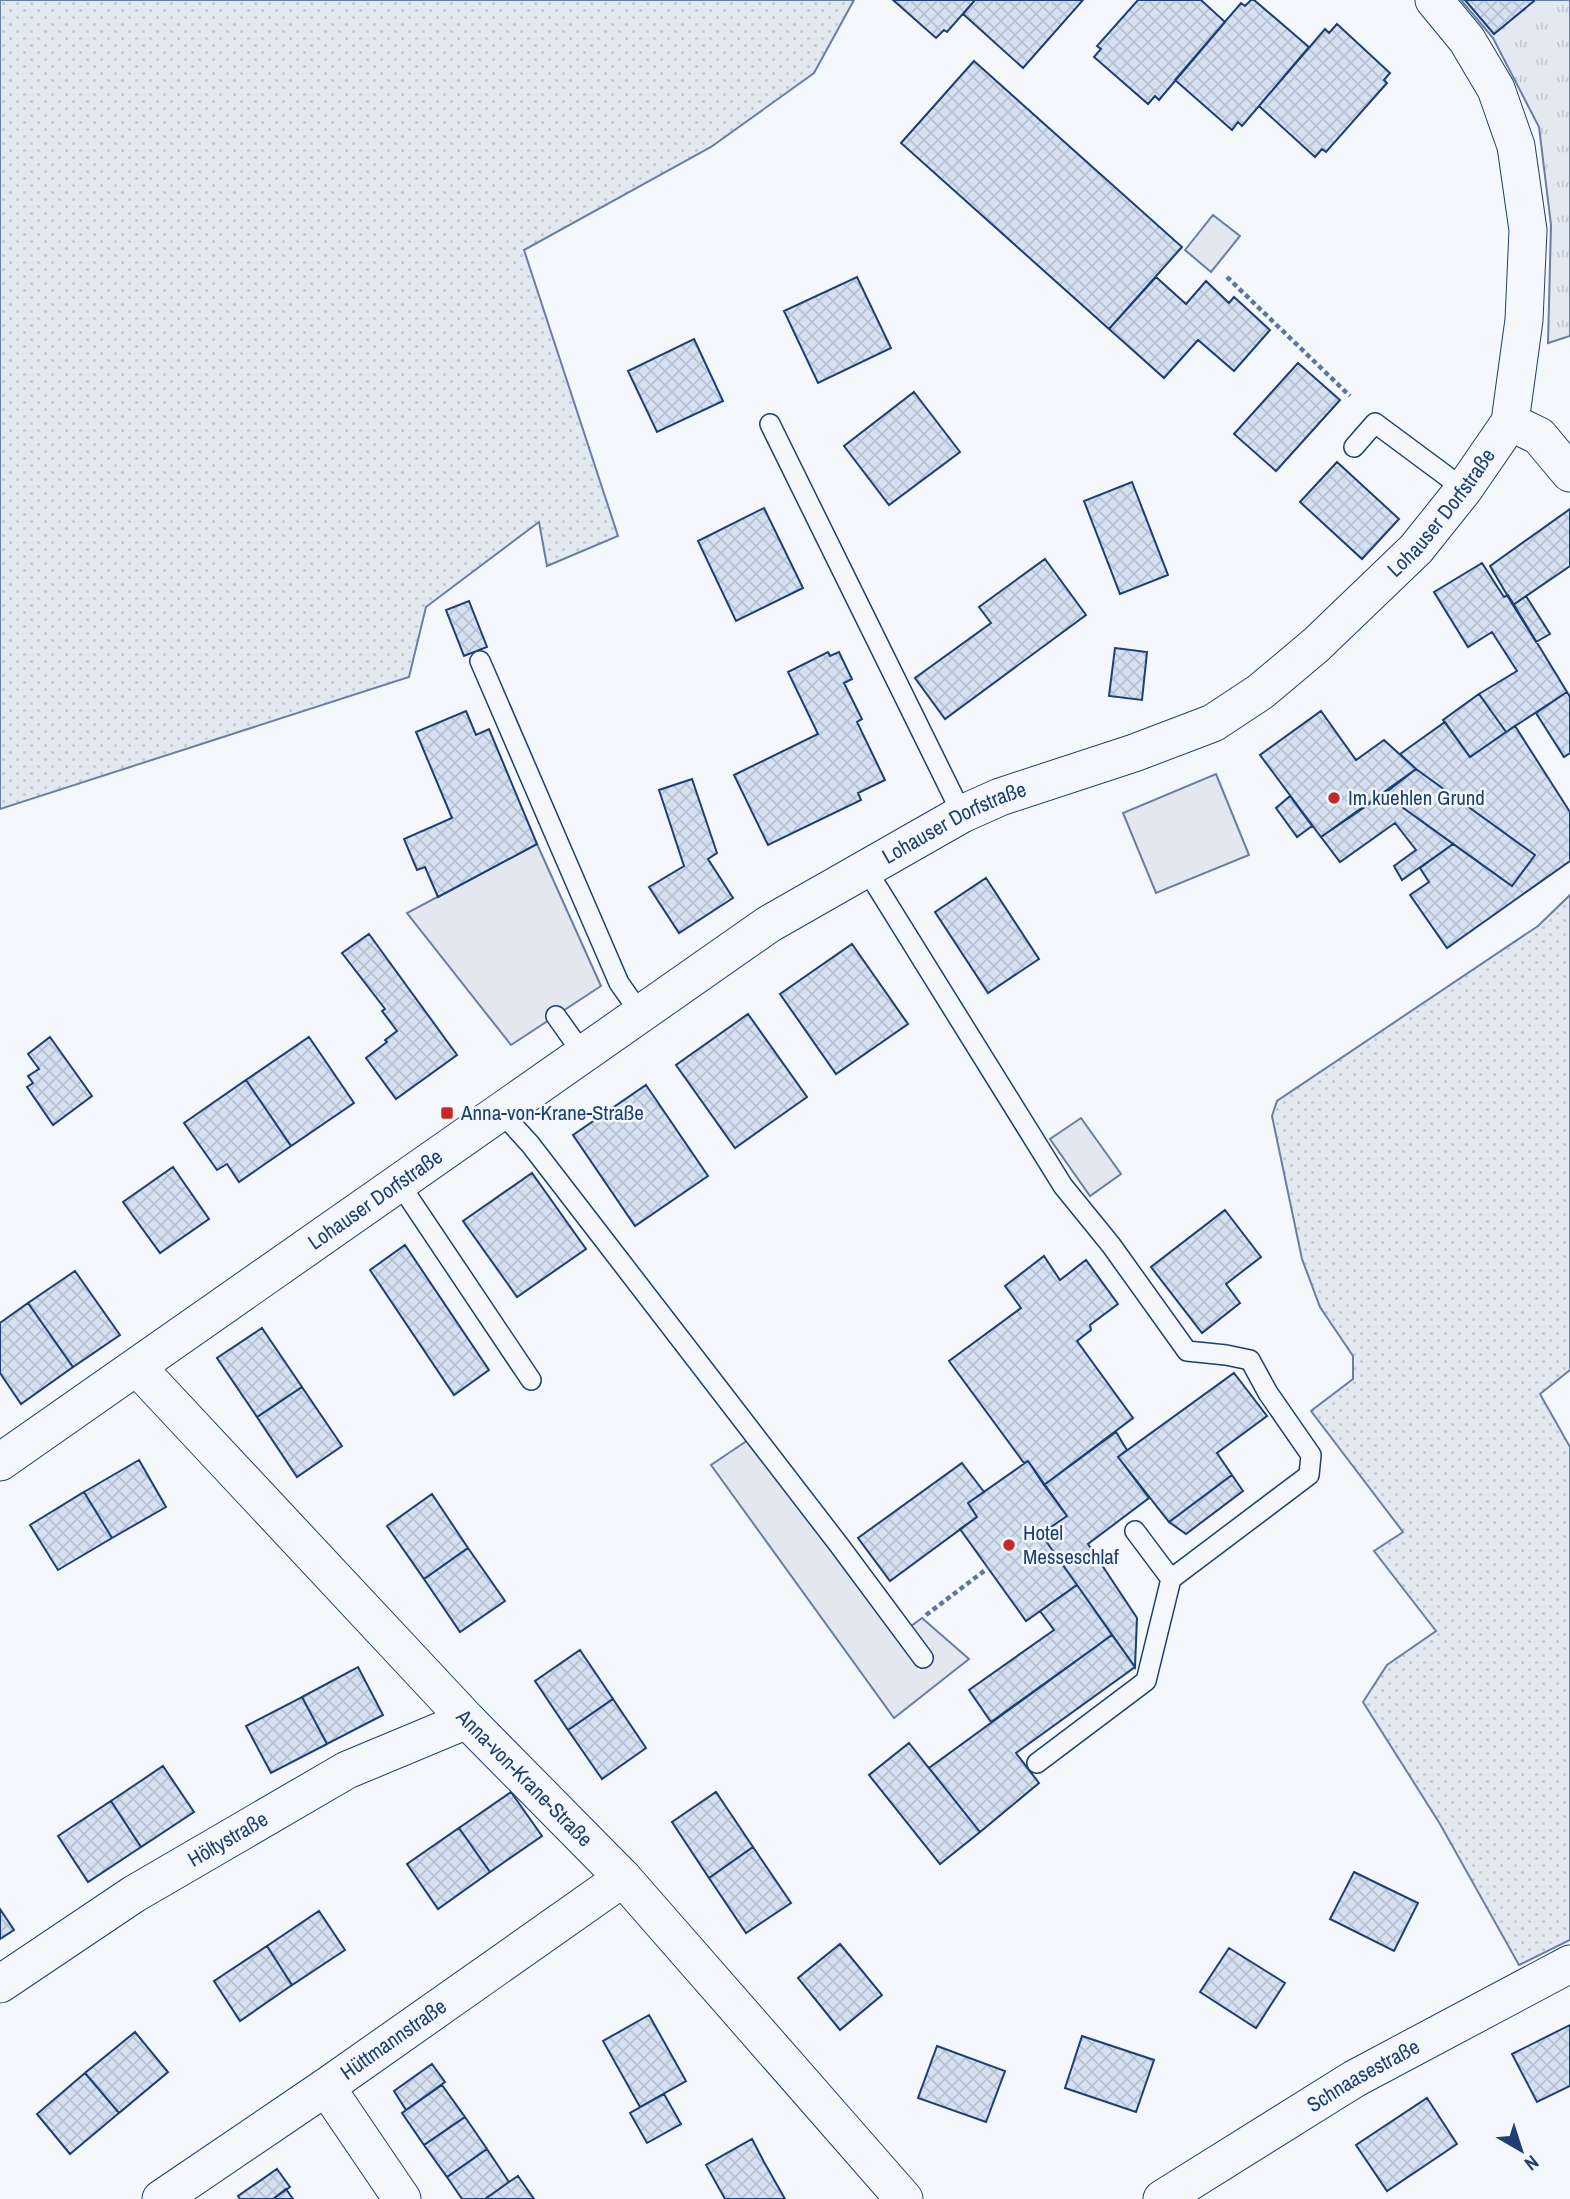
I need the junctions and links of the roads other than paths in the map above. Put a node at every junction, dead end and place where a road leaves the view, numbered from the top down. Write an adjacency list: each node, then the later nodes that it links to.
1 (1434, 0): 2 (street, Lohauser Dorfstraße)
2 (1510, 422): 5 (street); 6 (street, Lohauser Dorfstraße)
3 (770, 424): 8 (lane)
4 (1354, 447): 6 (lane)
5 (1570, 472)
6 (1464, 489): 8 (street, Lohauser Dorfstraße)
7 (480, 661): 10 (lane)
8 (962, 814): 9 (street, Lohauser Dorfstraße)
9 (866, 869): 10 (street, Lohauser Dorfstraße); 19 (lane)
10 (641, 1014): 12 (street, Lohauser Dorfstraße)
11 (556, 1016): 12 (lane)
12 (583, 1054): 13 (street, Lohauser Dorfstraße)
13 (500, 1111): 14 (street, Lohauser Dorfstraße); 20 (lane)
14 (399, 1183): 15 (street, Lohauser Dorfstraße); 16 (lane)
15 (137, 1367): 17 (street, Lohauser Dorfstraße); 21 (street, Anna-von-Krane-Straße)
16 (531, 1380)
17 (0, 1462)
18 (1135, 1531): 19 (lane)
19 (1171, 1579): 22 (lane)
20 (923, 1658)
21 (467, 1720): 23 (street, Anna-von-Krane-Straße); 25 (street, Höltystraße)
22 (1037, 1763)
23 (622, 1878): 26 (street, Hüttmannstraße); 28 (street, Anna-von-Krane-Straße)
24 (1570, 1964): 30 (street, Schnaasestraße)
25 (0, 1984)
26 (326, 2087): 27 (street, Hüttmannstraße); 29 (street)
27 (170, 2196)
28 (907, 2198)
29 (402, 2199)
30 (1162, 2199)

